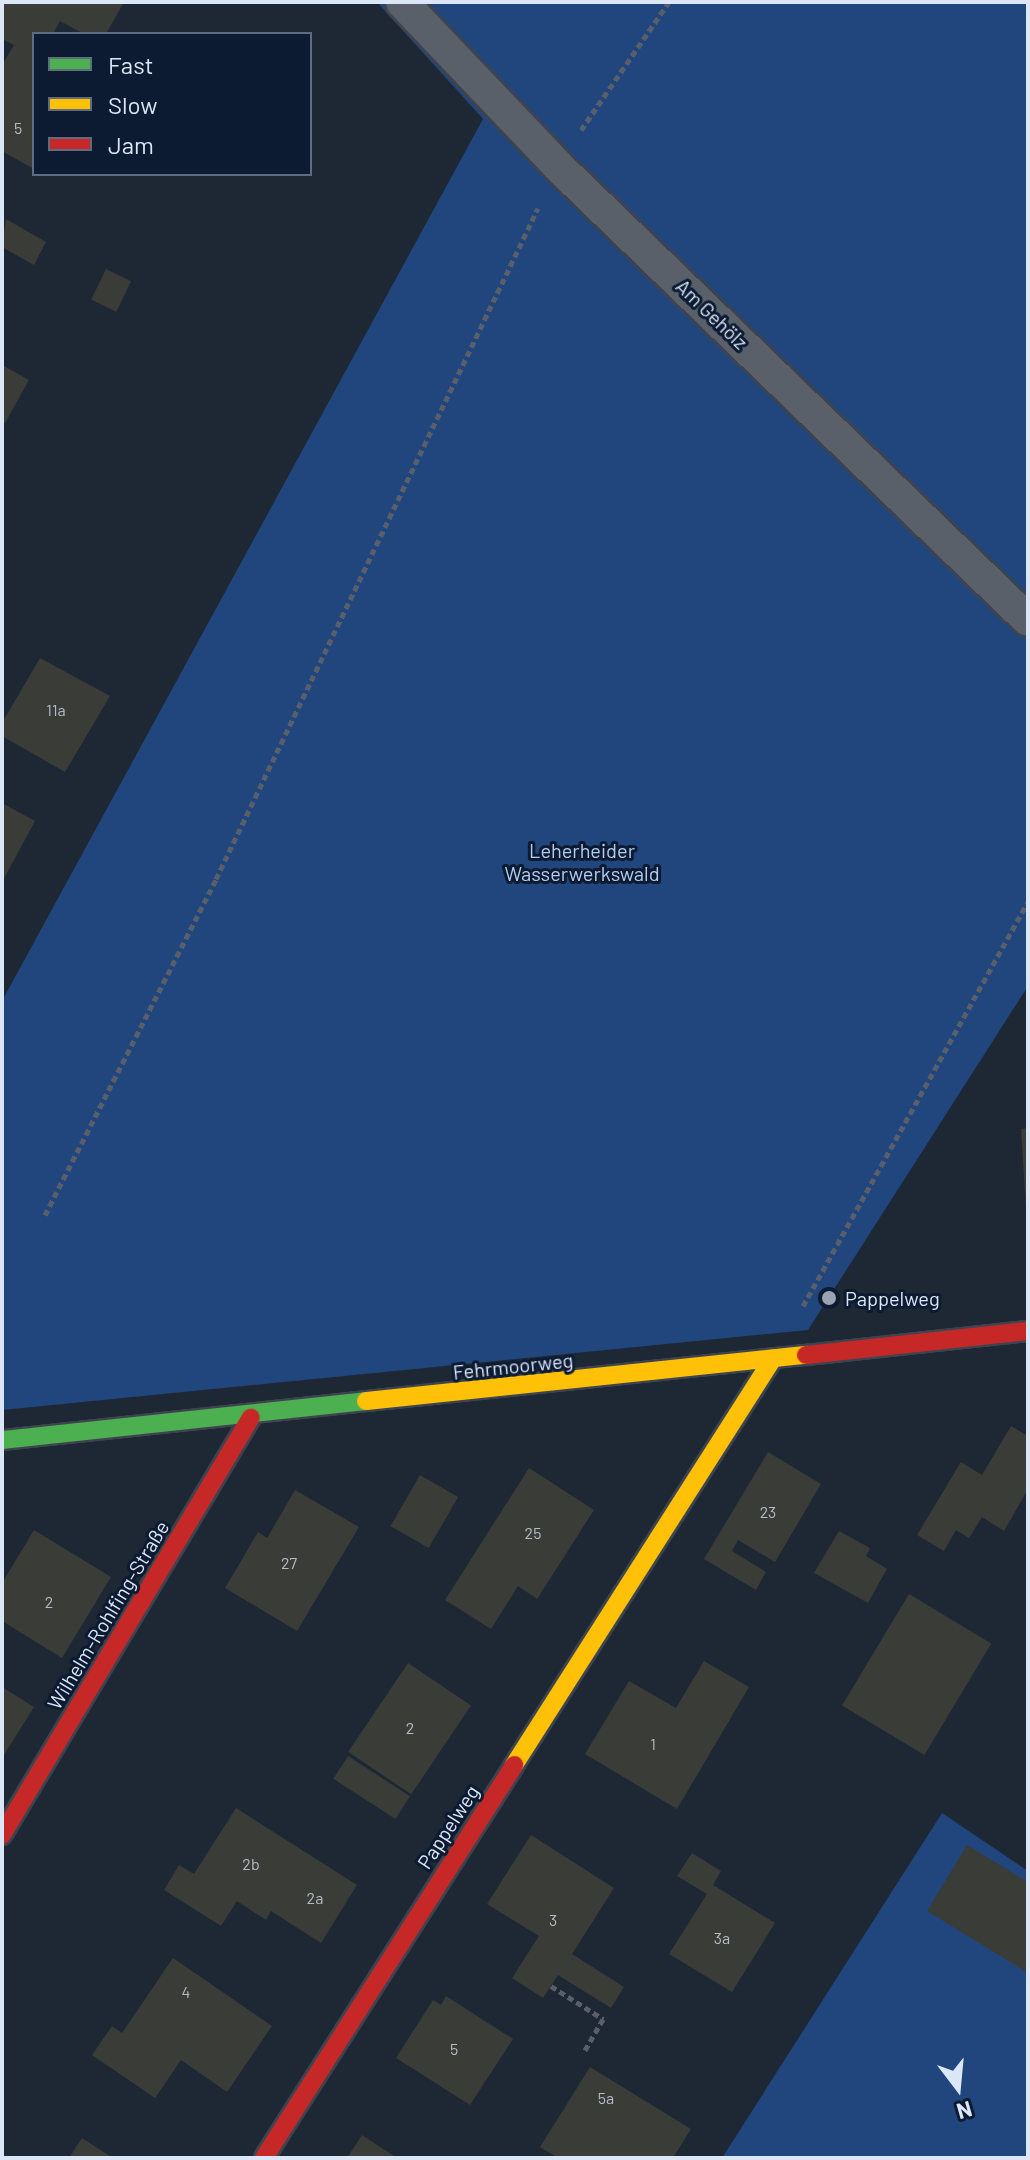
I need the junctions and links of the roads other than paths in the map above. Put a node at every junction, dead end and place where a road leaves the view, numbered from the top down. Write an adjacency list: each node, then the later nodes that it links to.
1 (402, 2): 2 (lane, Am Gehölz)
2 (1028, 620)
3 (1028, 1331): 4 (street, Fehrmoorweg)
4 (773, 1359): 5 (street, Fehrmoorweg); 8 (street, Pappelweg)
5 (251, 1418): 6 (street, Fehrmoorweg); 7 (street, Wilhelm-Rohlfing-Straße)
6 (2, 1440)
7 (2, 1835)
8 (264, 2158)

